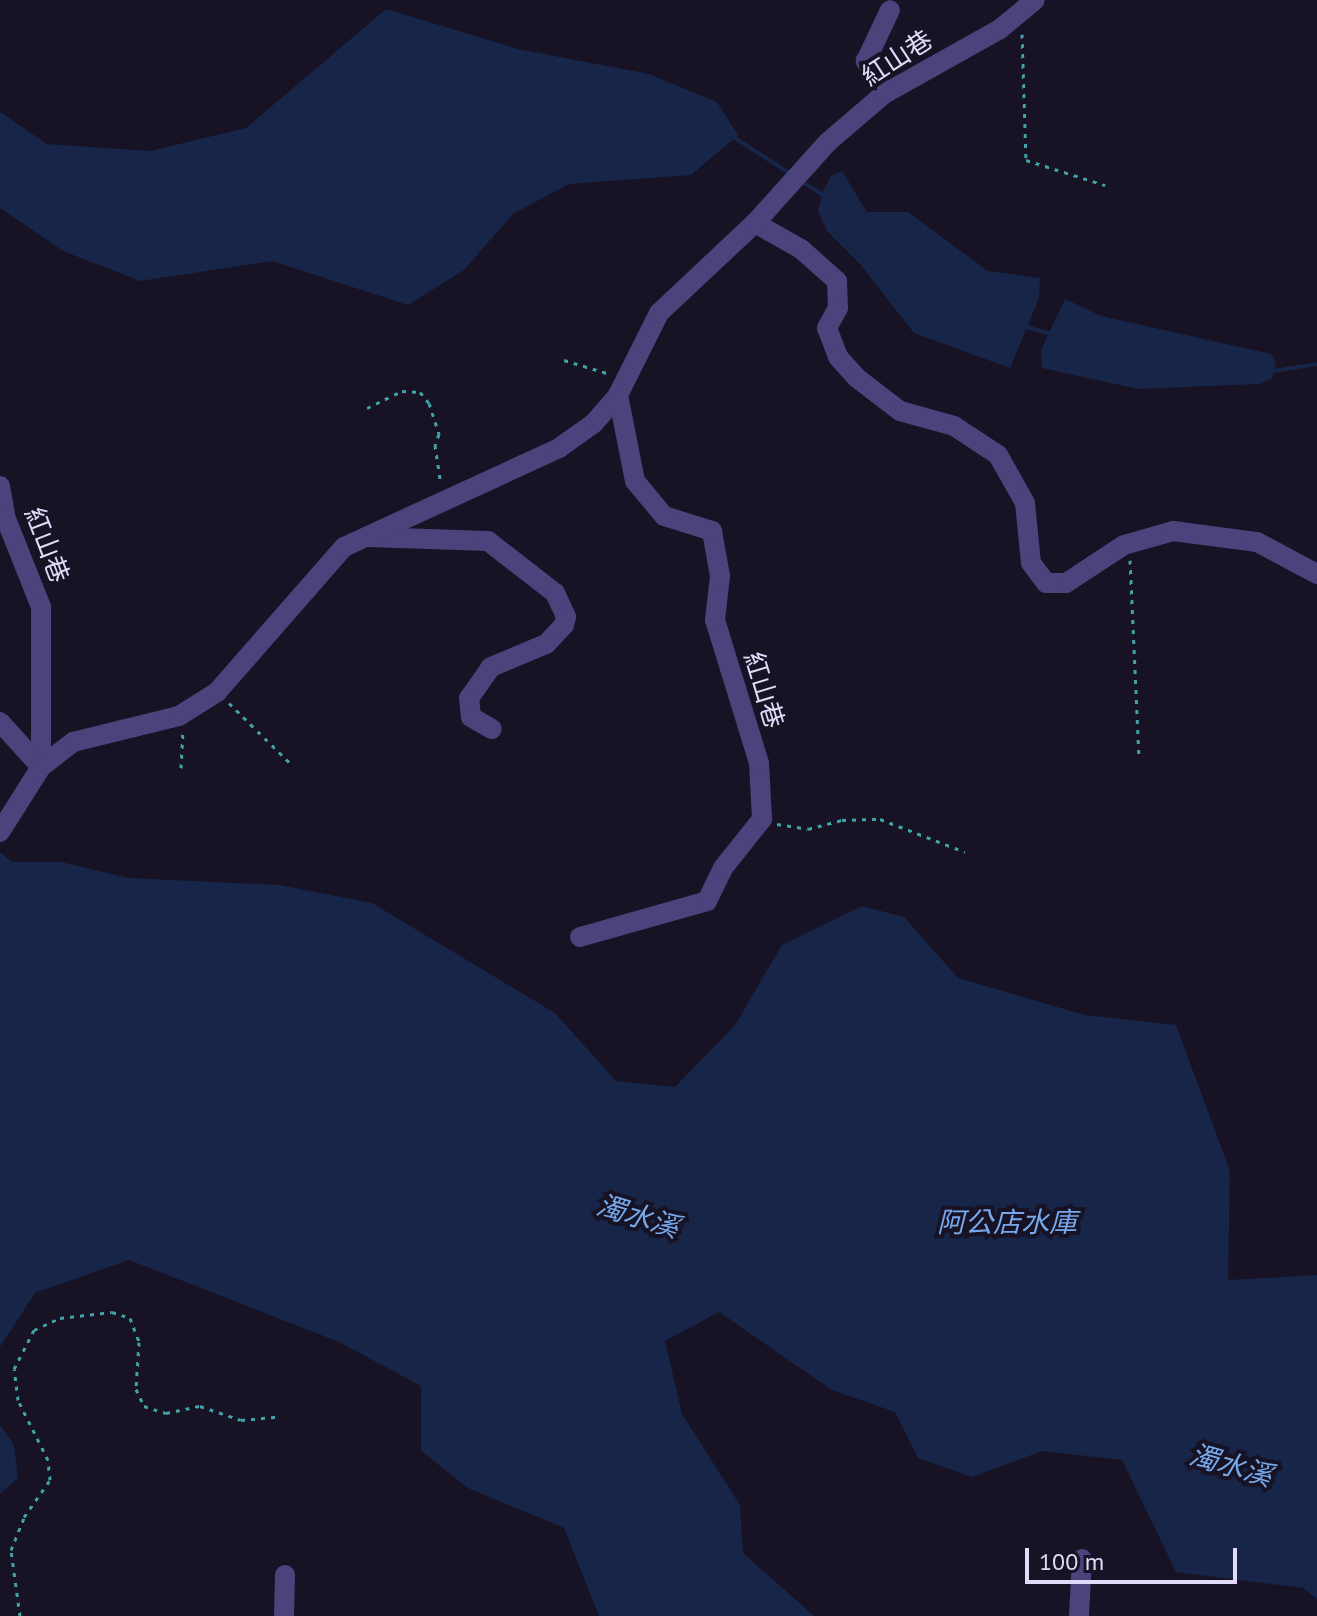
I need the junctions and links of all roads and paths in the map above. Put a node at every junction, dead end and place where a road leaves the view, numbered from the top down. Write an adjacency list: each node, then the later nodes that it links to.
1 (1028, 7): 3 (street, 紅山巷); 4 (path)
2 (890, 10): 3 (street)
3 (884, 94): 5 (street, 紅山巷)
4 (1105, 185)
5 (755, 223): 7 (street, 紅山巷); 12 (street)
6 (564, 360): 7 (path)
7 (620, 386): 10 (street, 紅山巷); 22 (street, 紅山巷)
8 (367, 408): 10 (path)
9 (0, 486): 20 (street, 紅山巷)
10 (443, 499): 11 (street, 紅山巷)
11 (365, 537): 14 (street, 紅山巷); 16 (street)
12 (1124, 545): 13 (street); 18 (path)
13 (1317, 574)
14 (217, 692): 19 (path); 20 (street, 紅山巷)
15 (0, 722): 20 (street)
16 (492, 729)
17 (183, 732): 21 (path)
18 (1139, 755)
19 (290, 763)
20 (41, 767): 23 (street, 紅山巷)
21 (181, 768)
22 (762, 819): 24 (path); 25 (street)
23 (2, 829)
24 (965, 852)
25 (580, 937)
26 (277, 1417): 29 (path)
27 (1082, 1559): 31 (street)
28 (285, 1575): 30 (street)
29 (20, 1616)
30 (284, 1616)
31 (1079, 1616)

